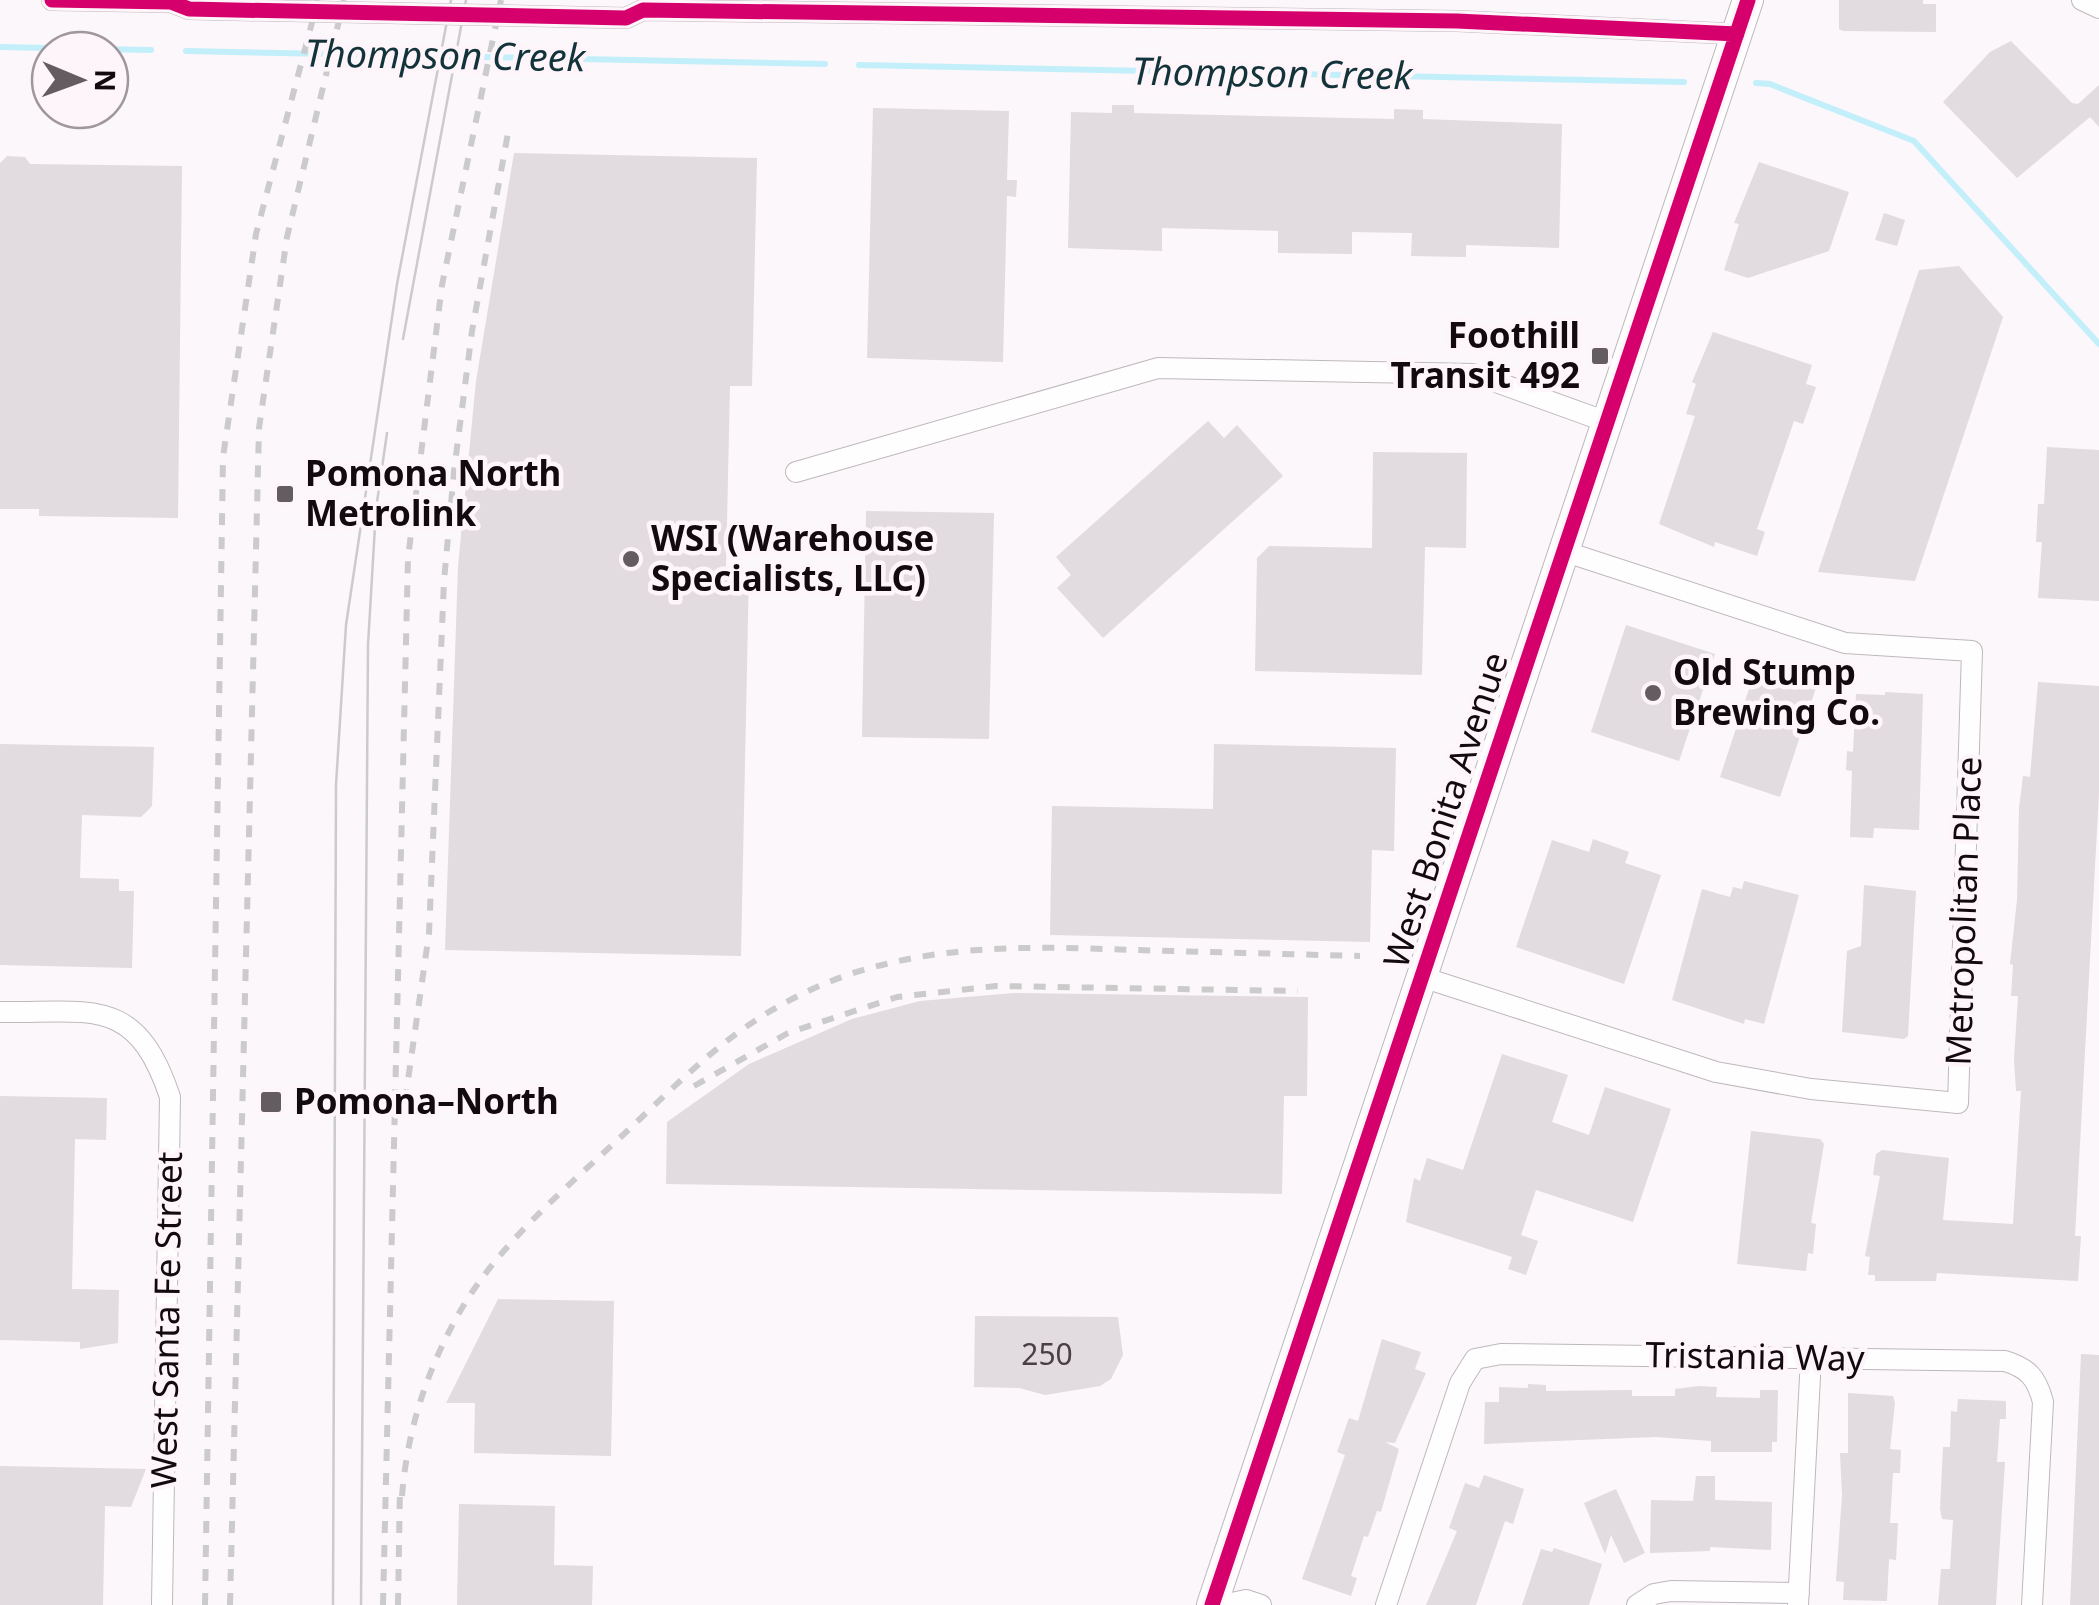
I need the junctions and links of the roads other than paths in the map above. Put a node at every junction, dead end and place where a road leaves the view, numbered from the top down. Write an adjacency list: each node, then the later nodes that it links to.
1 (52, 0): 5 (street)
2 (1464, 0): 10 (street)
3 (1748, 0): 11 (main road, West Bonita Avenue)
4 (2082, 0): 8 (street)
5 (173, 1): 6 (street)
6 (634, 5): 7 (street)
7 (844, 6): 9 (street)
8 (2099, 8)
9 (1009, 9): 10 (street)
10 (1457, 21): 11 (street)
11 (1737, 34): 12 (main road, West Bonita Avenue)
12 (1607, 422): 13 (street); 14 (main road, West Bonita Avenue)
13 (796, 472)
14 (1563, 552): 15 (main road, West Bonita Avenue); 15 (street, Metropolitan Place)
15 (1422, 977): 20 (main road, West Bonita Avenue)
16 (0, 1012): 19 (street, West Santa Fe Street)
17 (1811, 1358): 18 (street); 23 (street, Tristania Way); 25 (street, Tristania Way)
18 (1798, 1599): 24 (street)
19 (162, 1605)
20 (1212, 1605)
21 (1222, 1605): 22 (street)
22 (1261, 1605)
23 (1386, 1605)
24 (1637, 1605)
25 (2032, 1605)

